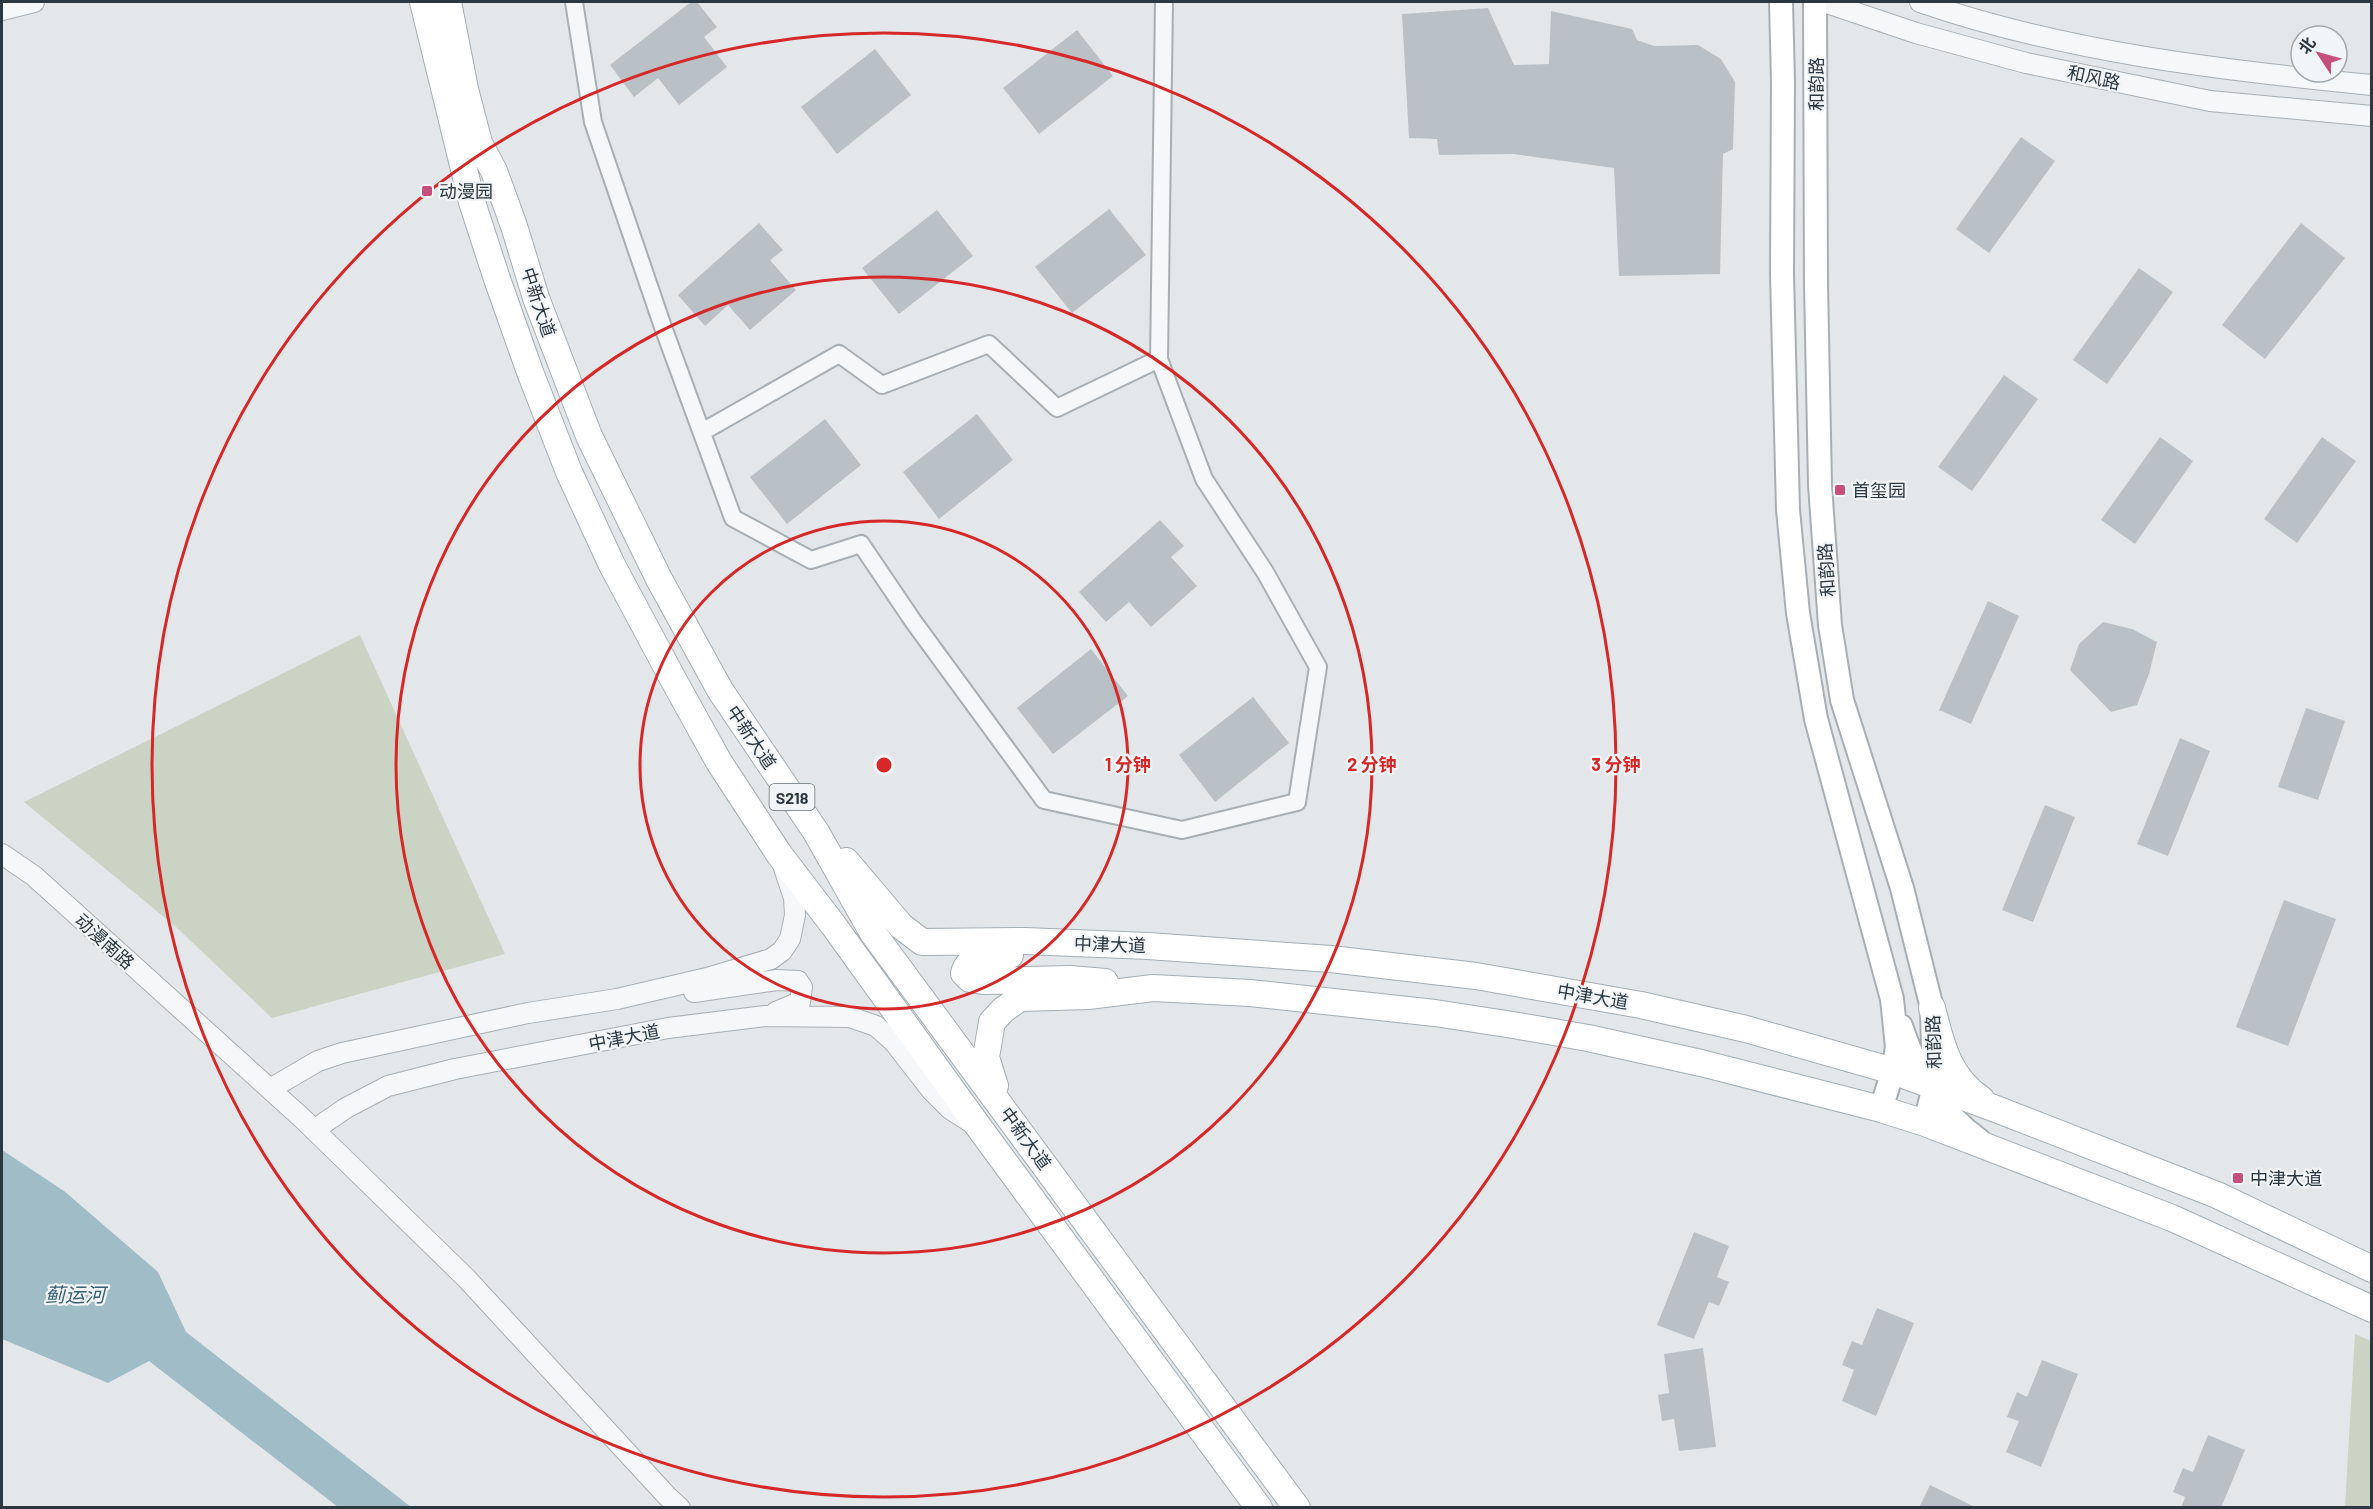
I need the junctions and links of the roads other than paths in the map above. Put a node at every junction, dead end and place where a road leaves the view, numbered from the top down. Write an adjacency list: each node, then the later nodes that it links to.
1 (34, 2): 10 (street)
2 (423, 2): 17 (main road, 中新大道 / S218)
3 (448, 2): 15 (main road, 中新大道 / S218)
4 (574, 2): 14 (street)
5 (1164, 2): 13 (street)
6 (1781, 2): 21 (main road, 和韵路)
7 (1815, 2): 22 (main road, 和韵路)
8 (1824, 2): 12 (street, 和风路)
9 (1920, 2): 11 (street, 和风路)
10 (2, 10)
11 (2372, 85)
12 (2372, 116)
13 (1159, 359): 14 (street); 14 (street)
14 (702, 432)
15 (816, 832): 18 (main road, 中津大道); 27 (main road, 中新大道 / S218)
16 (2, 854): 26 (street, 动漫南路)
17 (779, 854): 20 (street); 31 (main road, 中新大道 / S218)
18 (1148, 946): 19 (main road); 24 (main road, 中津大道)
19 (1153, 988): 27 (main road); 28 (main road)
20 (617, 999): 23 (street); 26 (street)
21 (1892, 999): 24 (main road, 和韵路); 25 (main road)
22 (1932, 1008): 25 (main road, 和韵路); 29 (main road)
23 (765, 1016): 31 (street, 中津大道); 32 (street, 中津大道)
24 (1893, 1071): 25 (main road, 中津大道); 28 (main road, 和韵路)
25 (1931, 1088): 29 (main road, 中津大道); 30 (main road, 和韵路); 33 (main road)
26 (270, 1089): 32 (street, 动漫南路)
27 (1003, 1106): 38 (main road, 中新大道 / S218)
28 (1881, 1109): 30 (main road)
29 (1996, 1109): 34 (main road, 中津大道)
30 (1925, 1123): 33 (main road)
31 (978, 1126): 37 (main road, 中新大道 / S218)
32 (314, 1130): 36 (street, 动漫南路)
33 (1991, 1149): 35 (main road)
34 (2372, 1269)
35 (2372, 1309)
36 (668, 1504)
37 (1259, 1508)
38 (1297, 1508)

